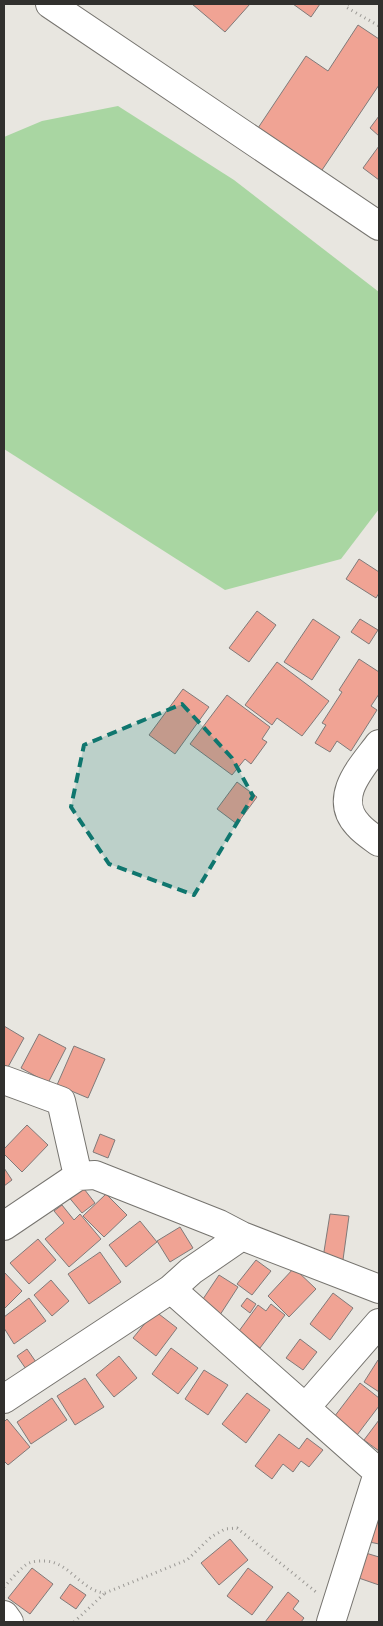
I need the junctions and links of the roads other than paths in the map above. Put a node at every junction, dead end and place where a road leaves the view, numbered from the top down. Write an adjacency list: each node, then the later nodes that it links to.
1 (50, 4): 2 (street)
2 (379, 226)
3 (379, 744): 4 (street)
4 (379, 842)
5 (4, 1080): 6 (street)
6 (78, 1176): 7 (street); 8 (street)
7 (4, 1226)
8 (242, 1236): 9 (street); 10 (street)
9 (171, 1289): 12 (street); 13 (street)
10 (379, 1289)
11 (379, 1322): 13 (street)
12 (4, 1399)
13 (306, 1407): 14 (street)
14 (378, 1473): 15 (street)
15 (334, 1612)
16 (4, 1615): 17 (street)
17 (10, 1622)

